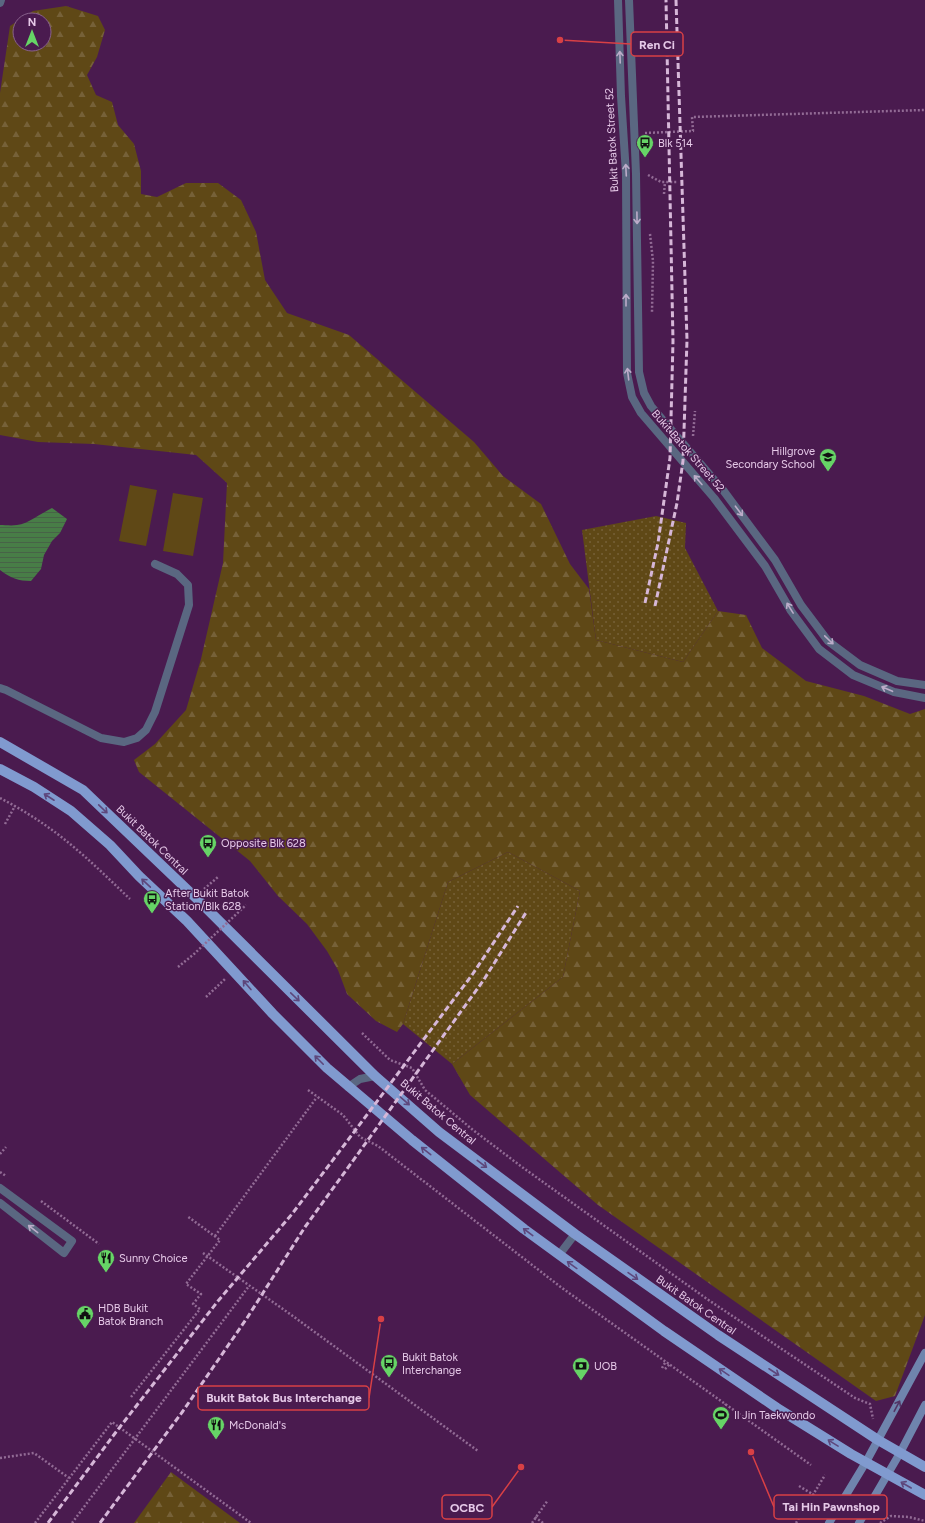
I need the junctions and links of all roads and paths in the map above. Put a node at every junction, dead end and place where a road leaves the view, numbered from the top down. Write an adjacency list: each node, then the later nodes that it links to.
1 (1, 0): 4 (street)
2 (618, 0): 18 (street, Bukit Batok Street 52, one-way to 2)
3 (629, 0): 16 (street, Bukit Batok Street 52, one-way to 16)
4 (0, 3)
5 (925, 110): 6 (path)
6 (643, 133)
7 (646, 182): 8 (path)
8 (665, 182): 9 (path); 10 (path)
9 (677, 182)
10 (664, 194)
11 (650, 229): 12 (path)
12 (651, 317)
13 (695, 411): 14 (path)
14 (693, 440)
15 (155, 564): 17 (street)
16 (925, 685)
17 (0, 688)
18 (925, 698)
19 (0, 742): 25 (main road, Bukit Batok Central, one-way to 25)
20 (0, 769): 29 (main road, one-way to 20)
21 (0, 798): 22 (path)
22 (15, 806): 23 (path); 26 (path)
23 (5, 824)
24 (218, 877): 25 (path)
25 (196, 898): 32 (main road, Bukit Batok Central, one-way to 32)
26 (130, 899)
27 (246, 905): 28 (path, bridge)
28 (178, 967)
29 (235, 971): 30 (path); 33 (main road, one-way to 29)
30 (206, 997)
31 (362, 1033): 58 (path)
32 (375, 1076): 33 (street); 44 (main road, Bukit Batok Central, one-way to 44)
33 (348, 1087): 48 (main road, one-way to 33)
34 (308, 1090): 35 (path)
35 (317, 1097): 45 (path); 52 (path)
36 (6, 1147): 37 (path)
37 (0, 1154)
38 (0, 1172): 39 (path)
39 (6, 1176)
40 (0, 1188): 42 (street, one-way to 42)
41 (37, 1198): 46 (path)
42 (0, 1203)
43 (187, 1216): 45 (path)
44 (574, 1234): 48 (street); 60 (main road, Bukit Batok Central, one-way to 60)
45 (215, 1236): 49 (path)
46 (99, 1244)
47 (203, 1253): 49 (path)
48 (559, 1255): 64 (main road, one-way to 48)
49 (207, 1257): 50 (path); 54 (path)
50 (249, 1286): 59 (path); 61 (path)
51 (925, 1353): 60 (main road, one-way to 51)
52 (666, 1361): 53 (path); 53 (path)
53 (670, 1364): 55 (path)
54 (131, 1397)
55 (726, 1404): 57 (path); 65 (path)
56 (925, 1405): 62 (main road)
57 (718, 1415)
58 (873, 1419)
59 (135, 1439): 69 (path); 77 (path); 78 (path)
60 (878, 1440): 62 (main road, Bukit Batok Central); 64 (main road)
61 (478, 1450)
62 (900, 1453): 66 (main road, Bukit Batok Central); 67 (main road)
63 (0, 1458): 69 (path)
64 (866, 1462): 67 (main road); 82 (main road)
65 (811, 1465)
66 (925, 1466)
67 (888, 1474): 72 (main road, one-way to 67); 83 (main road)
68 (826, 1475): 71 (path)
69 (69, 1478): 76 (path)
70 (799, 1486): 71 (path)
71 (814, 1495): 81 (path)
72 (925, 1495)
73 (548, 1500): 74 (path)
74 (535, 1518): 79 (path); 80 (path)
75 (925, 1521): 84 (path)
76 (35, 1523)
77 (72, 1523)
78 (251, 1523)
79 (532, 1523)
80 (543, 1523)
81 (796, 1523)
82 (829, 1523)
83 (859, 1523)
84 (880, 1523)

